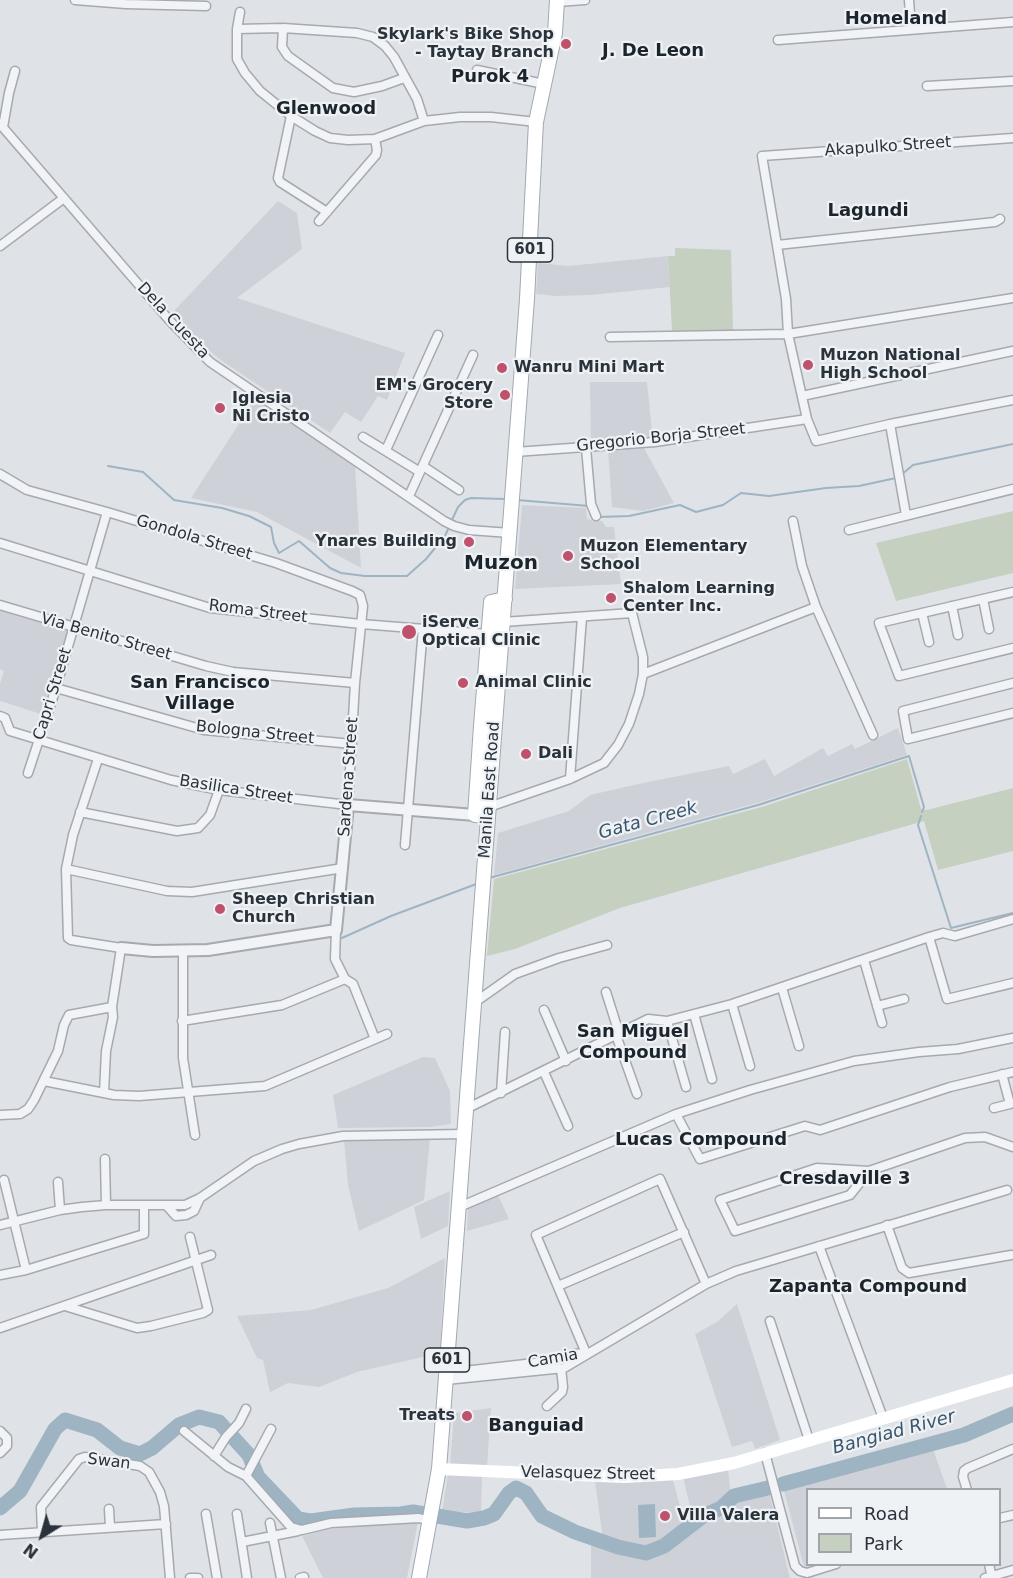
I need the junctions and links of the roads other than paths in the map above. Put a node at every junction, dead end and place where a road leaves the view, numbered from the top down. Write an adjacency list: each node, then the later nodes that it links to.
1 (75, 0): 5 (street)
2 (585, 0): 4 (street)
3 (909, 0): 9 (street)
4 (557, 1): 16 (main road, 601)
5 (206, 6)
6 (240, 12): 10 (street)
7 (1013, 22): 9 (street)
8 (283, 28): 10 (street); 14 (street); 14 (street)
9 (911, 28): 11 (street)
10 (237, 29): 18 (street)
11 (778, 40)
12 (477, 70): 16 (street)
13 (15, 71): 21 (street)
14 (404, 78): 19 (street)
15 (1013, 81): 17 (street)
16 (544, 84): 20 (main road, 601)
17 (927, 87)
18 (291, 116): 23 (street); 25 (street)
19 (424, 121): 20 (street); 23 (street)
20 (536, 122): 43 (main road, 601)
21 (2, 125): 24 (street, Dela Cuesta)
22 (1013, 138): 28 (street, Akapulko Street)
23 (375, 139): 25 (street)
24 (64, 198): 29 (street); 48 (street, Dela Cuesta)
25 (327, 212): 27 (street)
26 (1000, 219): 28 (street)
27 (320, 221)
28 (777, 245): 31 (street)
29 (0, 246)
30 (1013, 298): 31 (street)
31 (788, 334): 33 (street); 36 (street)
32 (438, 335): 42 (street)
33 (610, 336)
34 (1013, 351): 36 (street)
35 (473, 355): 44 (street)
36 (802, 396): 38 (street)
37 (1013, 400): 39 (street)
38 (807, 419): 39 (street); 41 (street, Gregorio Borja Street)
39 (890, 424): 50 (street)
40 (363, 437): 42 (street)
41 (586, 448): 43 (street, Gregorio Borja Street); 51 (street)
42 (386, 450): 44 (street)
43 (515, 452): 54 (main road, 601)
44 (422, 469): 47 (street); 48 (street)
45 (0, 474): 49 (street, Gondola Street)
46 (1013, 489): 50 (street)
47 (459, 490)
48 (409, 496): 54 (street, Dela Cuesta)
49 (107, 512): 56 (street, Capri Street); 64 (street, Gondola Street)
50 (906, 515): 53 (street)
51 (596, 516)
52 (793, 521): 61 (street)
53 (849, 530)
54 (510, 533): 68 (main road, 601)
55 (0, 543): 56 (street, Roma Street)
56 (90, 570): 64 (street, Roma Street); 65 (street, Capri Street)
57 (1013, 592): 58 (street)
58 (982, 599): 60 (street); 67 (street)
59 (0, 605): 65 (street, Via Benito Street)
60 (952, 606): 62 (street); 69 (street)
61 (816, 607): 72 (street); 80 (street)
62 (922, 613): 70 (street); 71 (street)
63 (582, 617): 68 (street, Roma Street); 72 (street, Roma Street); 85 (street)
64 (361, 624): 66 (street, Roma Street); 73 (street, Sardena Street)
65 (74, 627): 73 (street, Via Benito Street); 75 (street, Capri Street)
66 (423, 628): 68 (street, Roma Street); 88 (street)
67 (989, 629)
68 (498, 630): 78 (main road); 79 (main road, Manila East Road / 601)
69 (958, 635)
70 (929, 642)
71 (1013, 648)
72 (643, 674): 85 (street)
73 (355, 683): 82 (street, Sardena Street)
74 (1013, 683): 76 (street)
75 (56, 688): 81 (street, Capri Street); 82 (street, Bologna Street)
76 (1013, 713)
77 (0, 716): 81 (street, Basilica Street)
78 (481, 726): 79 (main road); 90 (main road)
79 (495, 727): 90 (main road, Manila East Road / 601)
80 (873, 735)
81 (39, 741): 83 (street, Basilica Street); 84 (street, Capri Street)
82 (352, 744): 87 (street, Sardena Street)
83 (98, 759): 86 (street, Basilica Street); 89 (street)
84 (28, 773)
85 (570, 779): 90 (street)
86 (219, 790): 87 (street, Basilica Street); 89 (street)
87 (348, 805): 88 (street, Basilica Street); 92 (street, Sardena Street)
88 (406, 810): 90 (street, Basilica Street); 91 (street)
89 (80, 812): 93 (street)
90 (484, 813): 106 (main road, Manila East Road / 601)
91 (405, 845)
92 (343, 868): 93 (street); 95 (street, Sardena Street)
93 (66, 869): 98 (street)
94 (1013, 919): 96 (street)
95 (336, 930): 99 (street); 101 (street)
96 (929, 937): 100 (street); 102 (street)
97 (607, 945): 106 (street)
98 (121, 948): 99 (street); 109 (street)
99 (183, 952): 112 (street)
100 (864, 960): 103 (street); 108 (street)
101 (345, 980): 112 (street); 119 (street)
102 (1013, 982)
103 (782, 988): 107 (street); 120 (street)
104 (606, 992): 117 (street)
105 (904, 999): 108 (street)
106 (474, 1003): 135 (main road, Manila East Road / 601)
107 (732, 1004): 111 (street); 122 (street)
108 (877, 1006): 114 (street)
109 (112, 1007): 127 (street); 130 (street)
110 (544, 1010): 121 (street)
111 (694, 1014): 113 (street); 126 (street)
112 (182, 1021): 129 (street)
113 (667, 1021): 117 (street); 128 (street)
114 (882, 1023)
115 (506, 1032): 131 (street)
116 (387, 1034): 119 (street)
117 (617, 1034): 121 (street); 132 (street)
118 (1013, 1038): 136 (street)
119 (375, 1039): 129 (street)
120 (799, 1046)
121 (566, 1061): 123 (street)
122 (750, 1066)
123 (544, 1072): 131 (street); 138 (street)
124 (1013, 1072): 125 (street)
125 (1002, 1074): 133 (street); 136 (street)
126 (712, 1079)
127 (44, 1081): 130 (street); 137 (street)
128 (686, 1086)
129 (189, 1091): 130 (street); 140 (street)
130 (104, 1093)
131 (501, 1093): 135 (street)
132 (637, 1094)
133 (1011, 1103): 134 (street)
134 (994, 1108)
135 (466, 1109): 139 (main road, Manila East Road / 601)
136 (676, 1114): 149 (street)
137 (0, 1115)
138 (568, 1126)
139 (464, 1134): 148 (street); 149 (main road, Manila East Road / 601)
140 (195, 1135)
141 (1013, 1147): 143 (street)
142 (105, 1159): 147 (street)
143 (869, 1171): 143 (street)
144 (4, 1180): 151 (street)
145 (58, 1182): 150 (street)
146 (1007, 1190): 153 (street)
147 (106, 1205): 148 (street); 150 (street)
148 (144, 1206): 160 (street)
149 (457, 1208): 169 (main road, Manila East Road / 601)
150 (60, 1210): 151 (street)
151 (14, 1222): 152 (street); 160 (street)
152 (0, 1225)
153 (887, 1225): 156 (street); 158 (street)
154 (684, 1232): 162 (street); 163 (street); 163 (street)
155 (190, 1237): 159 (street)
156 (819, 1246): 162 (street); 173 (street)
157 (211, 1255): 159 (street)
158 (1011, 1255)
159 (196, 1260): 164 (street); 164 (street)
160 (26, 1270): 161 (street)
161 (0, 1275)
162 (706, 1284): 167 (street)
163 (558, 1286): 167 (street)
164 (65, 1306): 166 (street)
165 (770, 1322): 177 (street)
166 (0, 1328)
167 (586, 1353): 168 (street, Camia); 169 (street, Camia)
168 (561, 1368): 169 (street, Camia); 171 (street)
169 (446, 1376): 182 (main road, Manila East Road / 601)
170 (1013, 1380): 173 (main road, Velasquez Street)
171 (546, 1406)
172 (246, 1410): 181 (street)
173 (883, 1418): 177 (main road, Velasquez Street)
174 (271, 1429): 183 (street)
175 (0, 1431): 179 (street)
176 (184, 1431): 181 (street)
177 (809, 1440): 180 (main road, Velasquez Street)
178 (1013, 1449): 184 (street)
179 (0, 1453)
180 (765, 1453): 182 (main road, Velasquez Street); 197 (street)
181 (214, 1456): 183 (street)
182 (439, 1469): 188 (main road, Manila East Road / 601)
183 (246, 1476): 192 (street)
184 (966, 1488)
185 (109, 1508): 191 (street)
186 (206, 1514): 203 (street)
187 (237, 1514): 196 (street)
188 (430, 1517): 192 (street); 206 (main road, Manila East Road / 601)
189 (270, 1522): 195 (street)
190 (166, 1524): 191 (street); 193 (street, Swan); 200 (street, Swan)
191 (110, 1527): 193 (street)
192 (302, 1530): 195 (street)
193 (42, 1532): 194 (street)
194 (0, 1535)
195 (273, 1536): 196 (street); 205 (street)
196 (242, 1542): 204 (street)
197 (830, 1566)
198 (1013, 1570): 199 (street)
199 (990, 1577)
200 (170, 1578)
201 (190, 1578): 202 (street)
202 (198, 1578)
203 (217, 1578)
204 (247, 1578)
205 (281, 1578)
206 (419, 1578)

